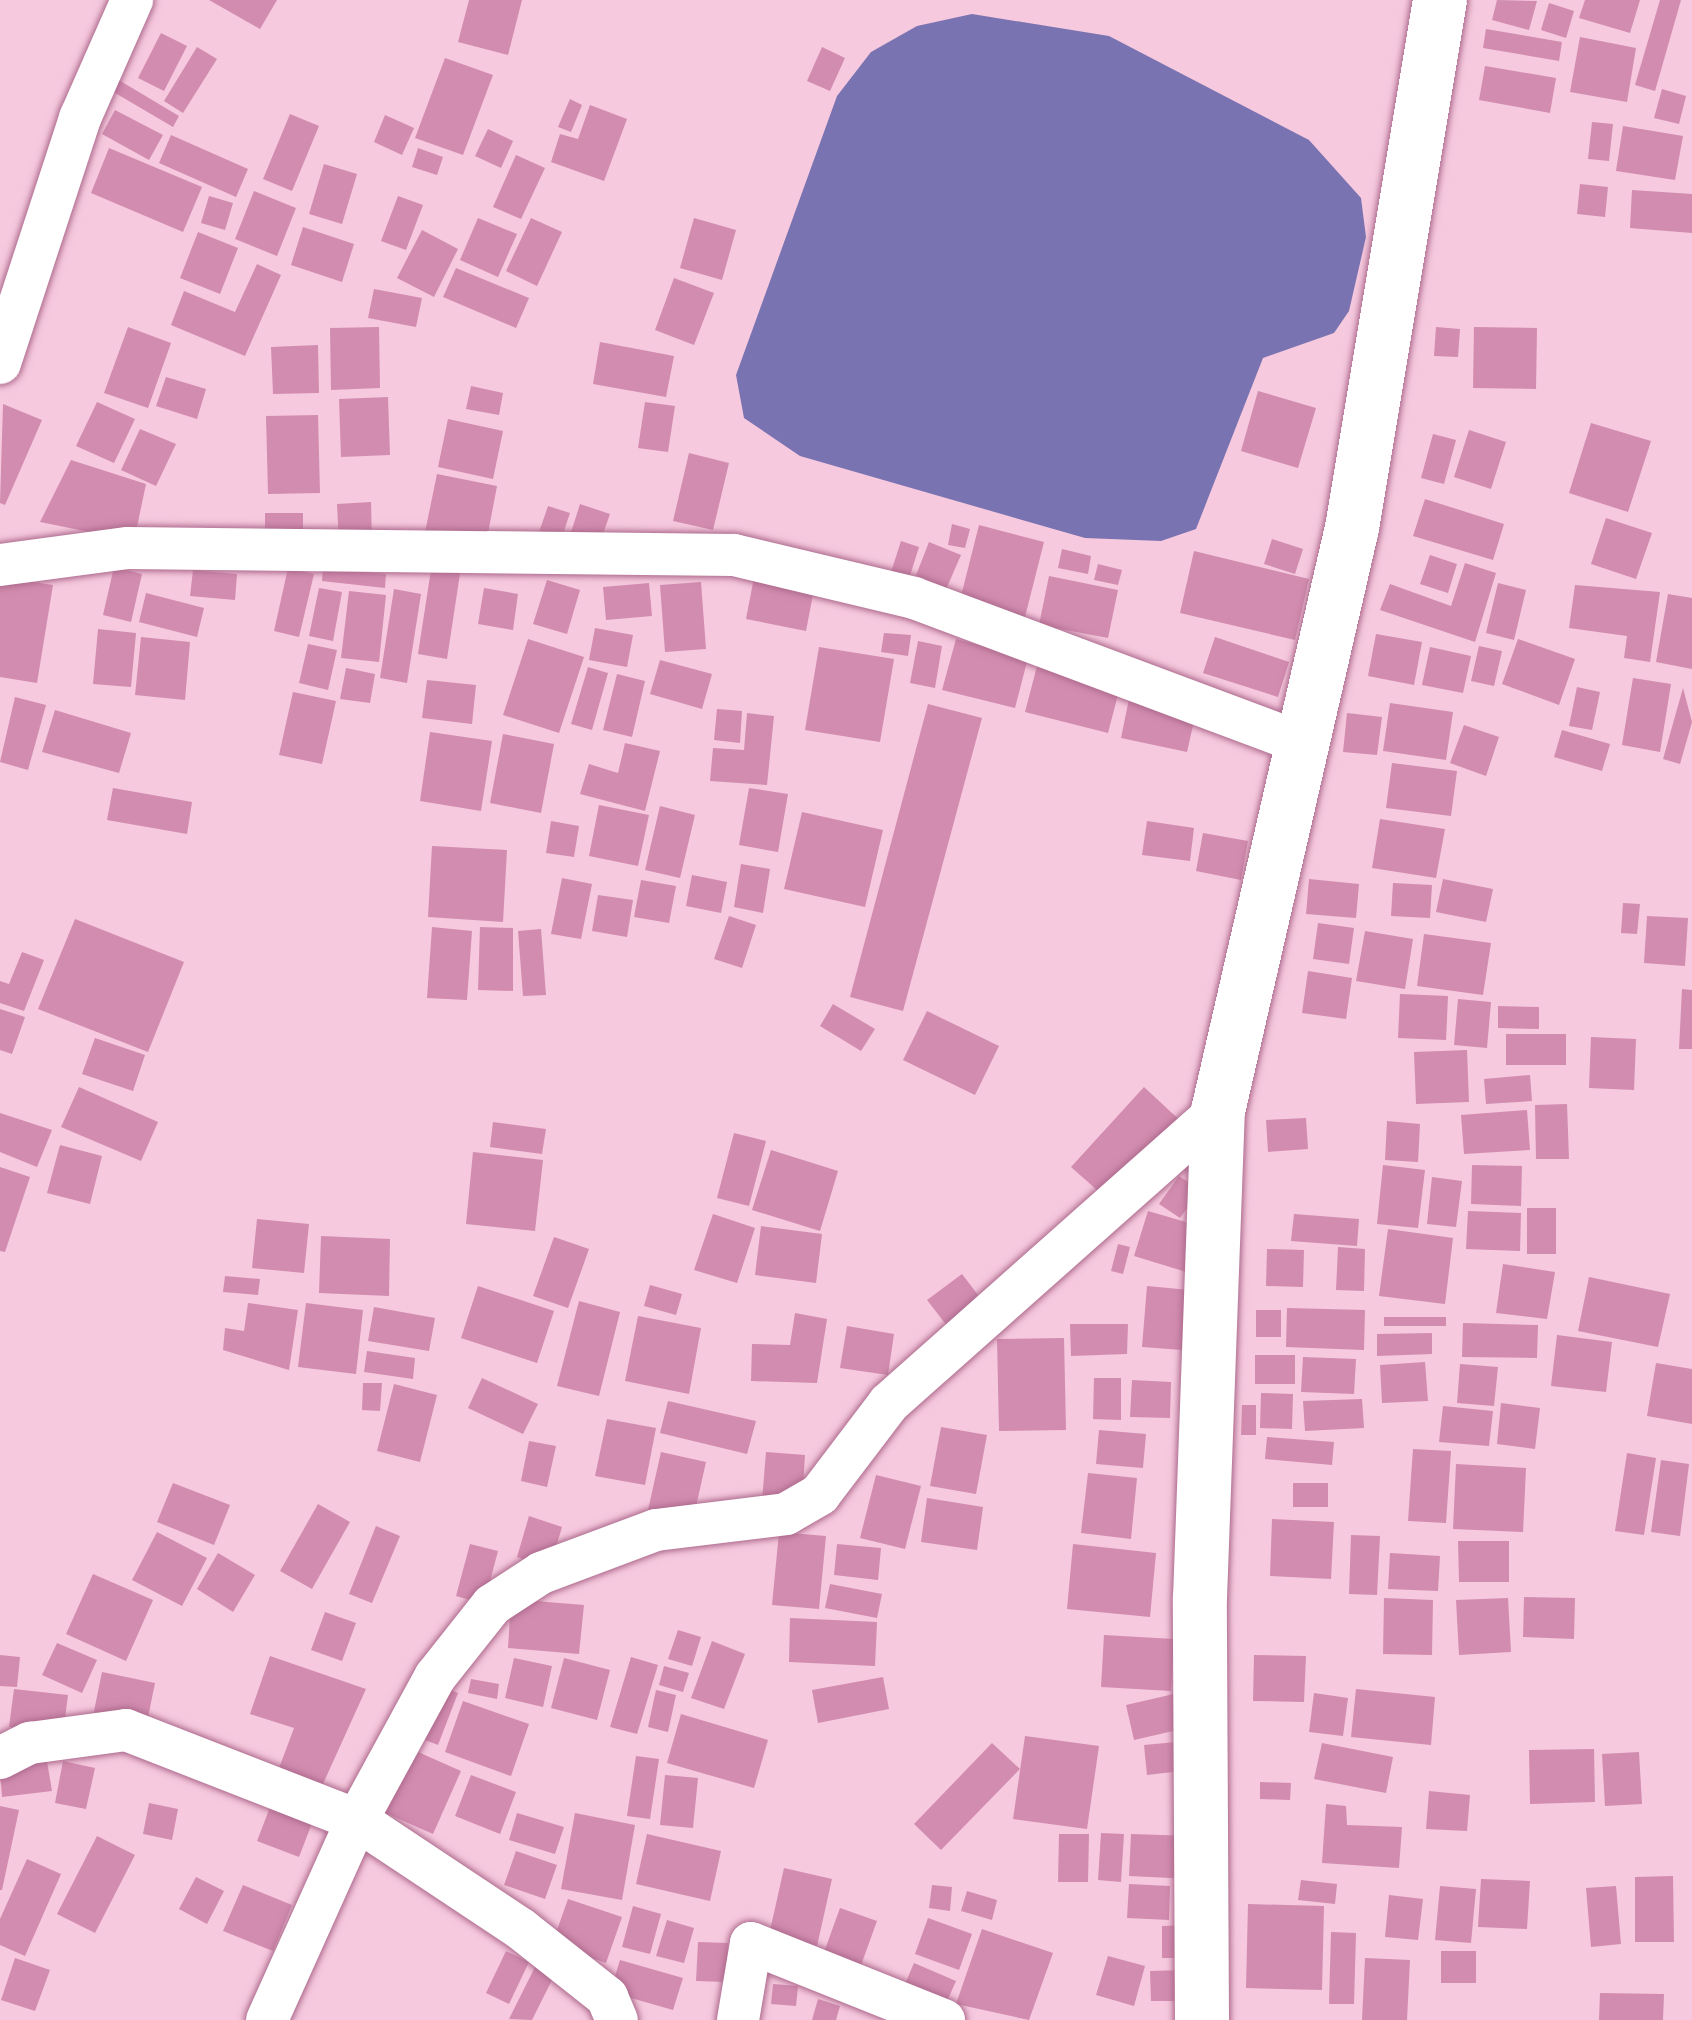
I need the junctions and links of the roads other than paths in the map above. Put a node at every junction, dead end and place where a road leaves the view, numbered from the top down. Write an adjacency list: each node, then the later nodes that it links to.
1 (132, 0): 3 (street)
2 (1440, 0): 5 (street)
3 (0, 363)
4 (0, 565): 5 (street)
5 (1297, 741): 6 (street)
6 (1218, 1111): 8 (street); 13 (street)
7 (0, 1758): 8 (street)
8 (357, 1820): 9 (street); 10 (street)
9 (267, 2020)
10 (617, 2020)
11 (738, 2020): 12 (street)
12 (944, 2020)
13 (1202, 2020)

